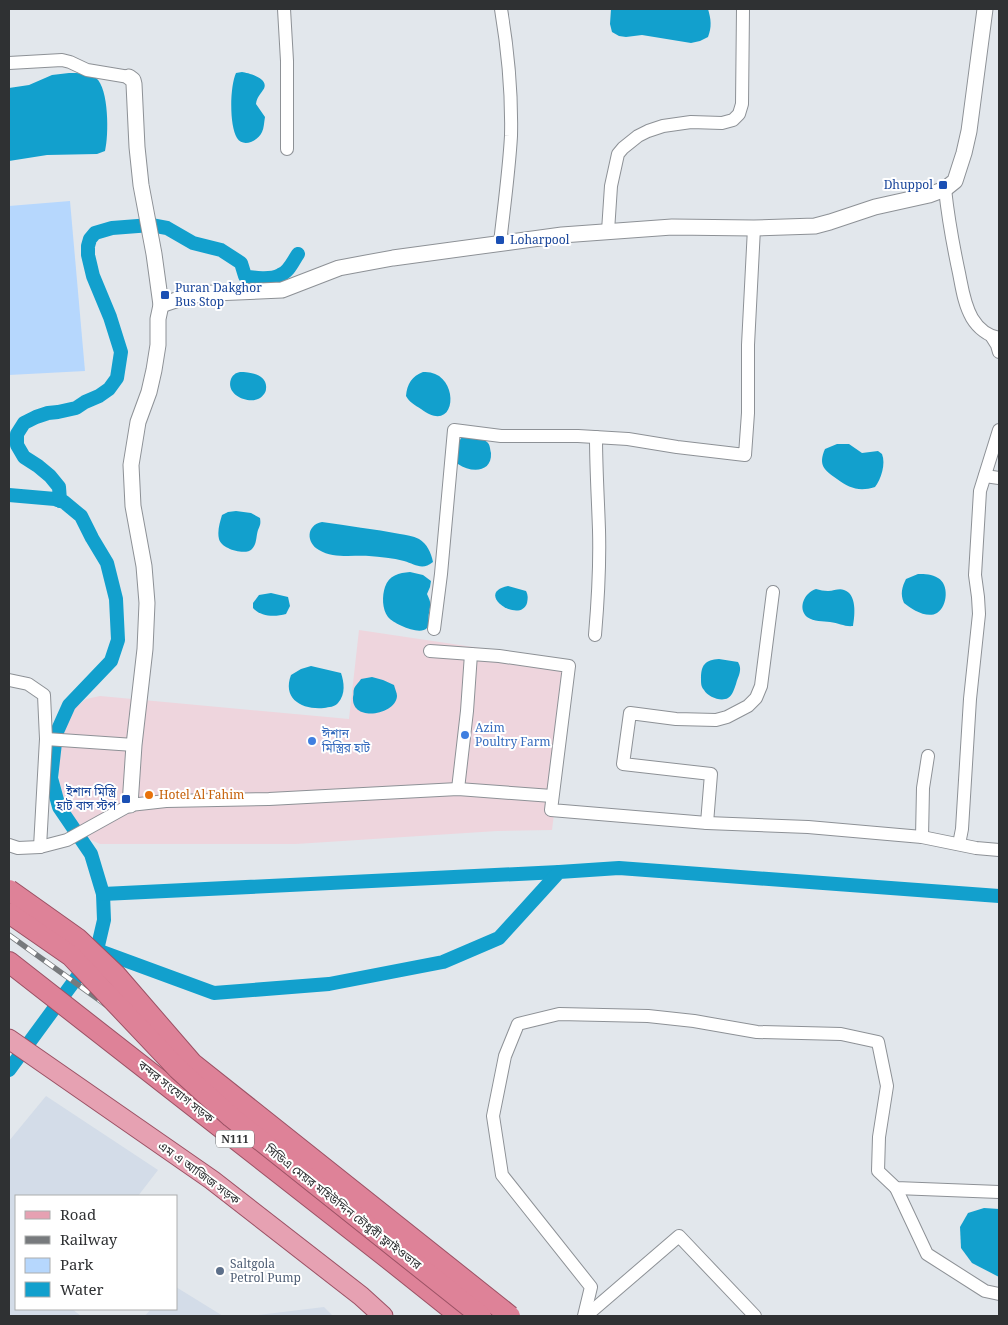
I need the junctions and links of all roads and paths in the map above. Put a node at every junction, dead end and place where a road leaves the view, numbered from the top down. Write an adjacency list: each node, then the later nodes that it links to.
1 (284, 9): 7 (street)
2 (501, 9): 11 (street)
3 (743, 9): 10 (street)
4 (985, 9): 8 (street)
5 (9, 63): 6 (street)
6 (129, 76): 12 (street)
7 (286, 149)
8 (945, 189): 9 (street); 13 (street)
9 (754, 228): 10 (street); 16 (street)
10 (608, 231): 11 (street)
11 (500, 243): 12 (street)
12 (161, 305): 26 (street)
13 (996, 337): 14 (street)
14 (999, 352)
15 (999, 430): 17 (street)
16 (596, 437): 20 (street); 21 (street)
17 (984, 476): 18 (street); 33 (street)
18 (999, 478)
19 (772, 592): 31 (street)
20 (434, 629)
21 (595, 635)
22 (430, 651): 23 (street)
23 (471, 654): 28 (street); 29 (street)
24 (9, 680): 25 (street)
25 (46, 739): 26 (street); 35 (street)
26 (134, 745): 30 (street)
27 (928, 756): 32 (street)
28 (458, 789): 29 (street); 30 (street)
29 (552, 796): 31 (street)
30 (130, 804): 35 (street)
31 (707, 823): 32 (street)
32 (922, 837): 33 (street)
33 (959, 844): 36 (street)
34 (9, 845): 35 (street)
35 (40, 847)
36 (999, 850)
37 (9, 890): 47 (highway, bridge)
38 (9, 914): 46 (highway, সিডিএ মেয়র মহিউদ্দিন চৌধুরী ফ্লাইওভার, bridge)
39 (9, 962): 45 (highway, বন্দর সংযোগ সড়ক / N111)
40 (9, 1039): 44 (main road, এম এ আজিজ সড়ক)
41 (896, 1188): 42 (street); 43 (street); 48 (street)
42 (999, 1192)
43 (999, 1294)
44 (383, 1316)
45 (460, 1316)
46 (481, 1316)
47 (510, 1316)
48 (585, 1316): 49 (street)
49 (755, 1316)

